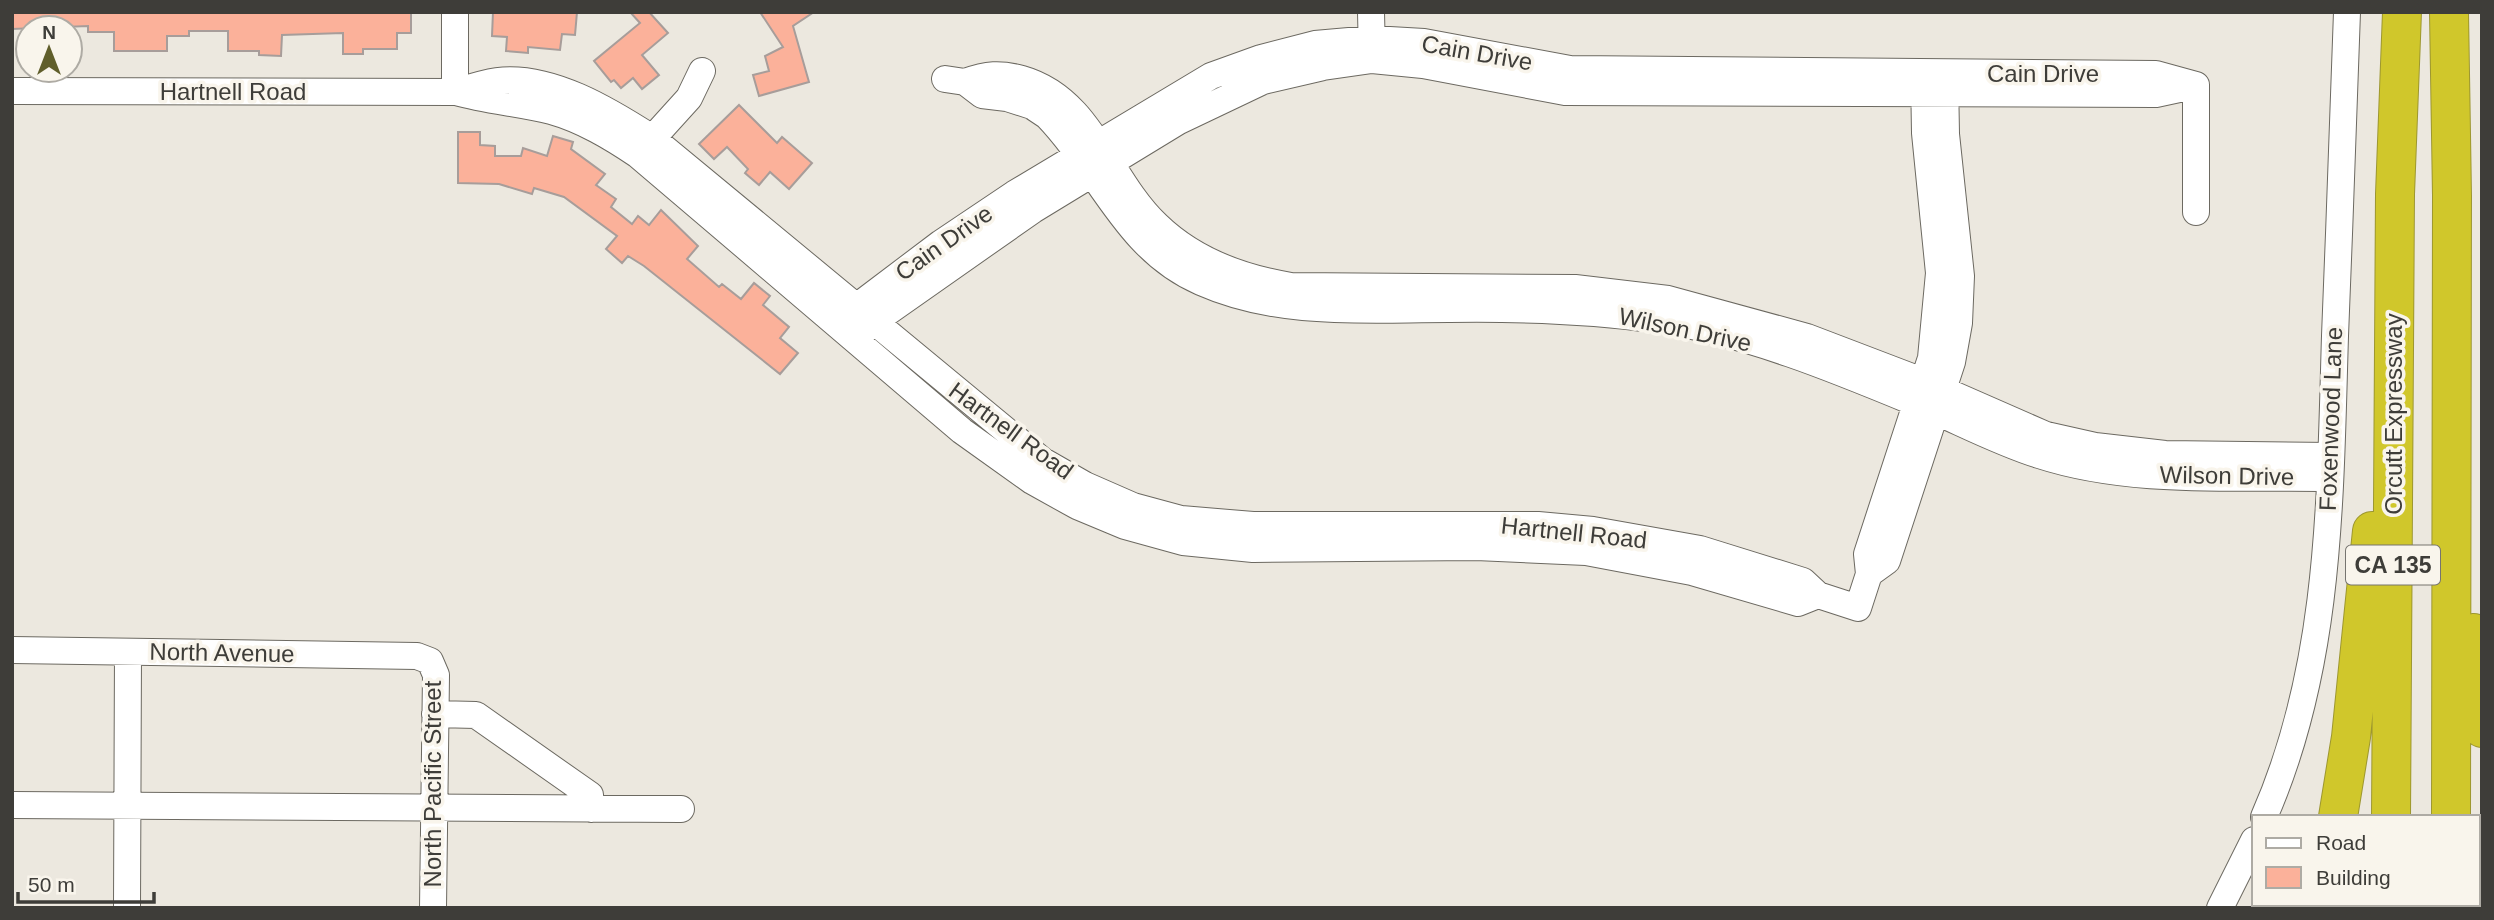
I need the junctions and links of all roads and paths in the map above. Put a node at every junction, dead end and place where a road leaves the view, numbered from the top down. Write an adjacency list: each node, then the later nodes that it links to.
1 (455, 12): 11 (street)
2 (1371, 12): 6 (street)
3 (2347, 12): 19 (street, Foxenwood Lane)
4 (2402, 12): 15 (highway, Orcutt Expressway / CA 135)
5 (2449, 12): 16 (highway, CA 135)
6 (1372, 50): 9 (street, Cain Drive); 13 (street, Cain Drive)
7 (702, 71): 12 (street)
8 (955, 80): 13 (street, Wilson Drive)
9 (1935, 84): 14 (street, Cain Drive); 18 (street, Hartnell Road)
10 (12, 91): 11 (street, Hartnell Road)
11 (455, 92): 12 (street, Hartnell Road)
12 (645, 147): 17 (street, Hartnell Road)
13 (1094, 159): 17 (street, Cain Drive); 18 (street, Wilson Drive)
14 (2196, 212)
15 (2395, 313): 31 (highway); 32 (highway, Orcutt Expressway / CA 135)
16 (2452, 315): 24 (highway); 33 (highway, CA 135)
17 (856, 324): 18 (street, Hartnell Road)
18 (1930, 397): 19 (street, Wilson Drive)
19 (2331, 467): 30 (street, Foxenwood Lane)
20 (12, 650): 21 (street, North Avenue)
21 (128, 652): 22 (street, North Avenue); 26 (street)
22 (430, 661): 23 (street, North Pacific Street)
23 (435, 714): 27 (street, North Pacific Street); 28 (street)
24 (2482, 728)
25 (12, 805): 26 (street)
26 (127, 806): 27 (street); 35 (street)
27 (434, 808): 28 (street); 36 (street, North Pacific Street)
28 (591, 809): 29 (street)
29 (681, 809)
30 (2265, 815)
31 (2338, 815)
32 (2391, 815)
33 (2451, 815)
34 (2252, 844): 37 (street)
35 (127, 908)
36 (433, 908)
37 (2220, 908)

